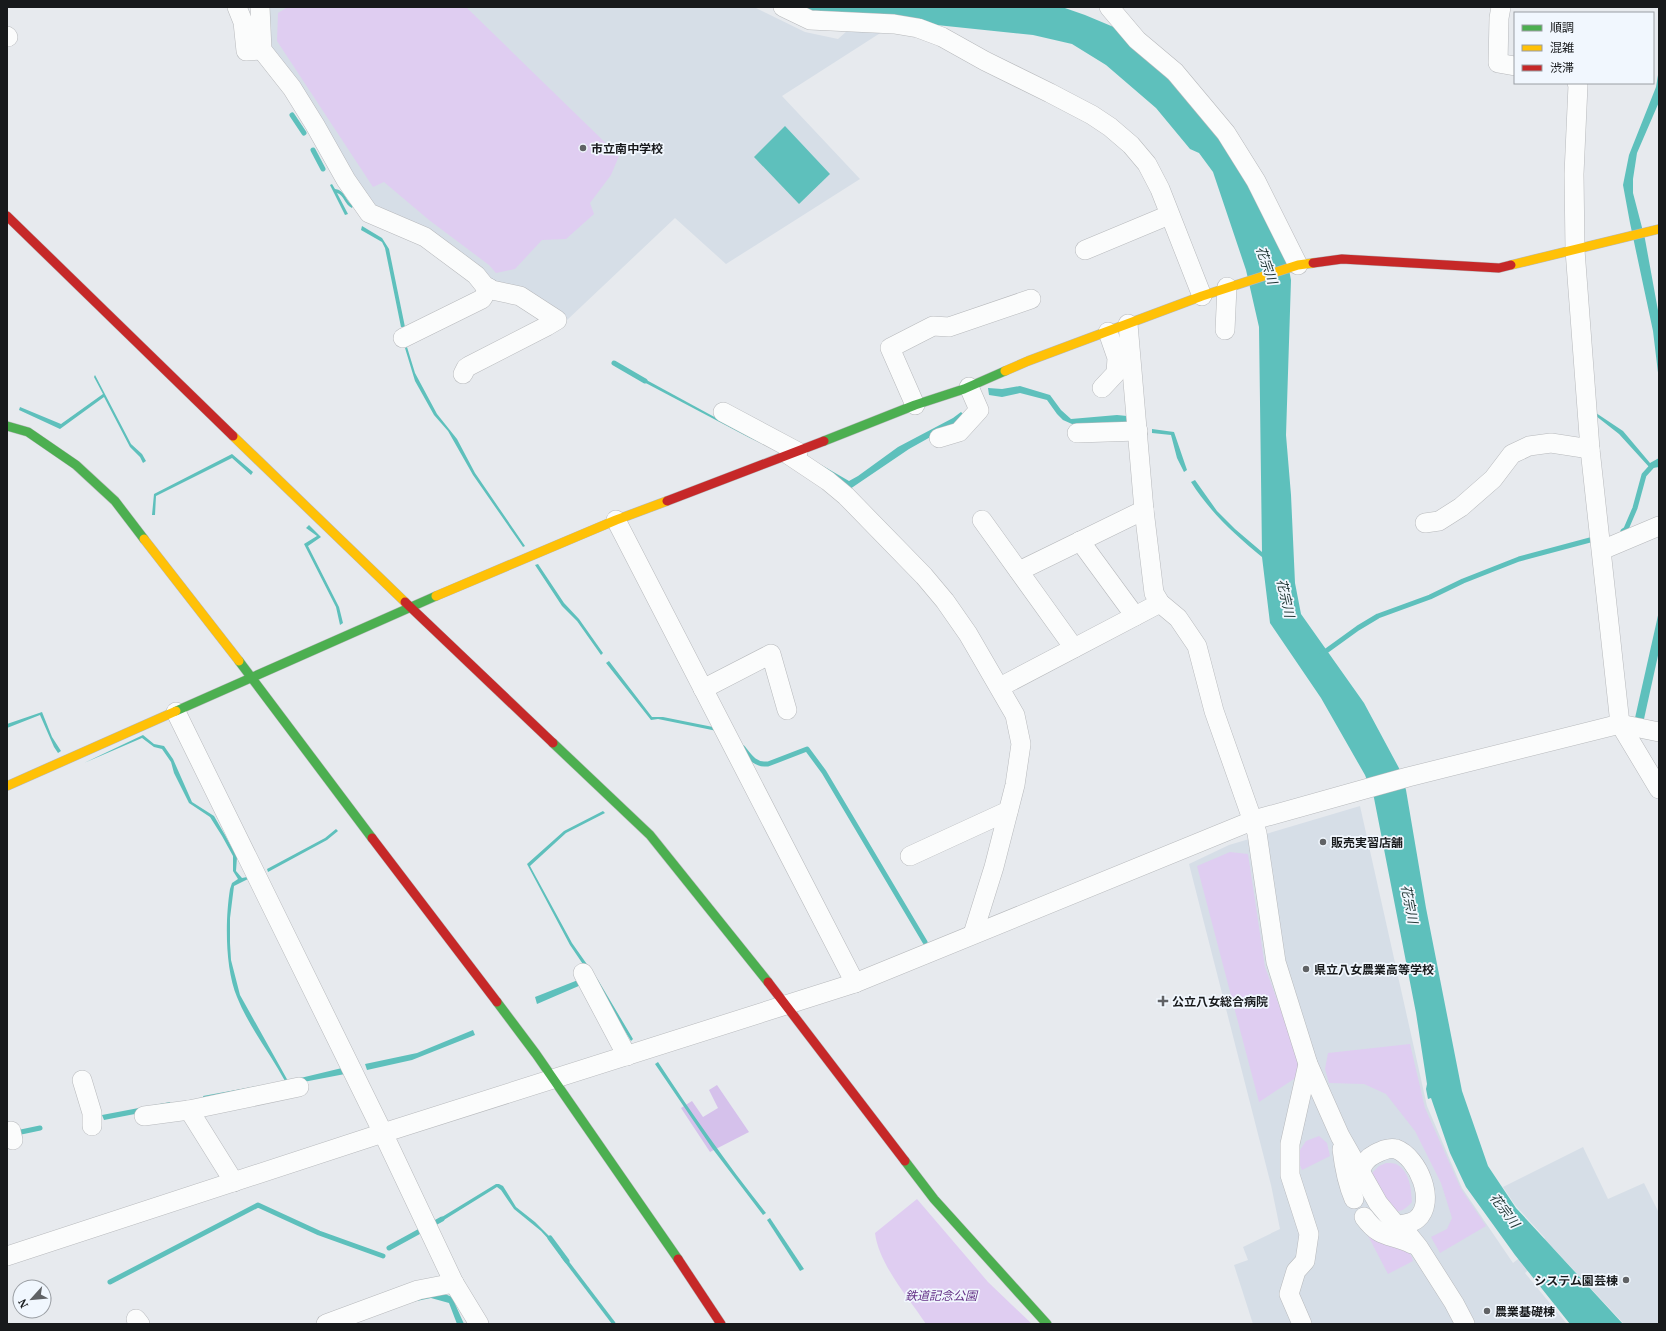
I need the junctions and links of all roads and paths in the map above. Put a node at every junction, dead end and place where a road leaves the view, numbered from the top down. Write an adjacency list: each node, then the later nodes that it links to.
1 (237, 7): 6 (street)
2 (260, 7): 6 (street)
3 (783, 7): 9 (street)
4 (1109, 7): 14 (street)
5 (1501, 7): 7 (street)
6 (262, 50): 16 (street)
7 (1514, 66)
8 (1578, 84): 13 (street)
9 (1169, 215): 12 (street); 17 (street)
10 (7, 216): 43 (street)
11 (1659, 228): 13 (street)
12 (1085, 250)
13 (1574, 250): 14 (street); 32 (street)
14 (1296, 266): 15 (street)
15 (1235, 285): 17 (street); 20 (street)
16 (489, 288): 22 (street); 23 (street)
17 (1202, 296): 19 (street)
18 (1031, 299): 26 (street)
19 (1128, 324): 21 (street); 29 (street)
20 (1226, 330)
21 (1108, 332): 24 (street); 25 (street)
22 (403, 338)
23 (464, 374)
24 (969, 387): 26 (street); 31 (street)
25 (1102, 388)
26 (916, 404): 33 (street)
27 (723, 412): 33 (street)
28 (7, 426): 46 (street)
29 (1138, 431): 30 (street); 34 (street)
30 (1077, 433)
31 (939, 438)
32 (1590, 449): 37 (street); 40 (street)
33 (793, 454): 35 (street); 47 (street)
34 (1144, 510): 39 (street); 42 (street)
35 (616, 520): 43 (street); 48 (street)
36 (982, 520): 41 (street)
37 (1425, 523)
38 (1659, 526): 40 (street)
39 (1080, 541): 41 (street); 44 (street)
40 (1602, 550): 51 (street)
41 (1019, 571): 45 (street)
42 (1160, 603): 44 (street); 56 (street)
43 (410, 606): 46 (street); 61 (street)
44 (1135, 616): 45 (street)
45 (1074, 648): 47 (street)
46 (251, 677): 50 (street); 64 (street)
47 (1000, 687): 55 (street)
48 (703, 689): 49 (street); 60 (street)
49 (787, 710)
50 (176, 712): 53 (street); 70 (street)
51 (1620, 724): 52 (street); 54 (street); 56 (street)
52 (1659, 732)
53 (7, 786)
54 (1659, 789)
55 (1008, 811): 57 (street); 58 (street)
56 (1254, 820): 58 (street); 63 (street)
57 (910, 856)
58 (973, 934): 60 (street)
59 (583, 973): 62 (street)
60 (855, 983): 61 (street)
61 (785, 1005): 62 (street); 83 (street)
62 (627, 1056): 64 (street)
63 (1308, 1064): 71 (street); 84 (street)
64 (553, 1079): 70 (street); 82 (street)
65 (82, 1080): 69 (street)
66 (299, 1087): 67 (street)
67 (189, 1110): 68 (street); 73 (street)
68 (144, 1116)
69 (92, 1126)
70 (383, 1133): 73 (street); 79 (street)
71 (1340, 1136): 72 (street); 74 (street)
72 (1360, 1172): 76 (street); 76 (street)
73 (234, 1182): 78 (street)
74 (1354, 1199)
75 (1364, 1217): 77 (street)
76 (1397, 1226): 77 (street)
77 (1419, 1248): 85 (street)
78 (7, 1256)
79 (454, 1283): 80 (street); 81 (street)
80 (326, 1324)
81 (479, 1324)
82 (721, 1324)
83 (1047, 1324)
84 (1302, 1324)
85 (1465, 1324)

